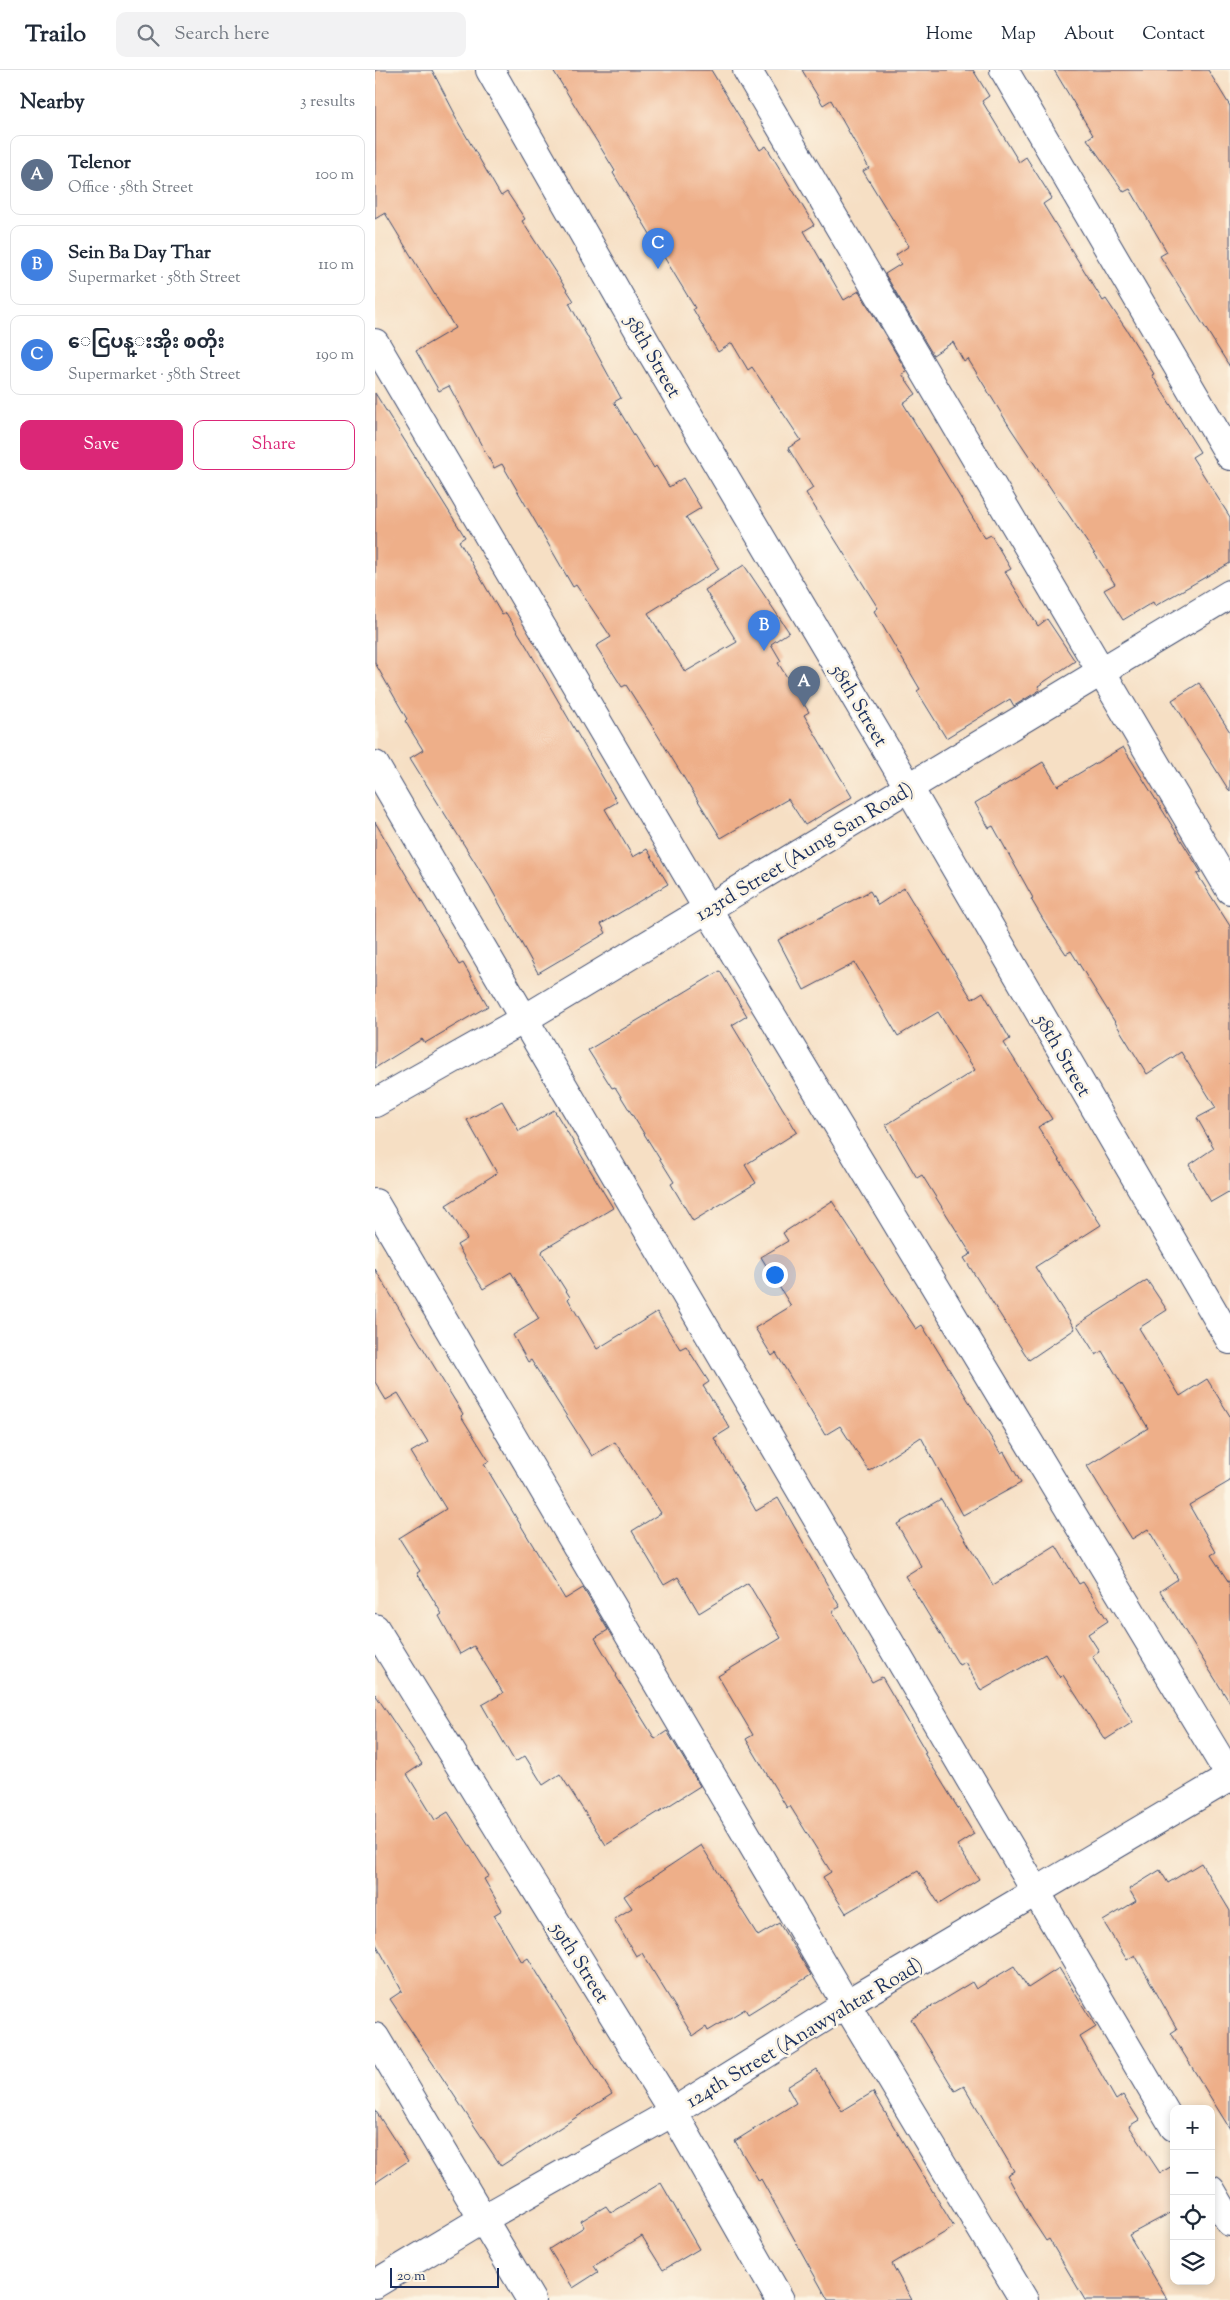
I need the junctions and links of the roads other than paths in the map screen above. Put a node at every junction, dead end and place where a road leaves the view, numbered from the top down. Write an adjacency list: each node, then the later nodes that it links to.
1 (490, 70): 9 (street, 58th Street)
2 (747, 70): 7 (street)
3 (1004, 70): 5 (street)
4 (375, 343): 11 (street)
5 (1230, 456)
6 (1230, 594): 7 (street, 123rd Street (Aung San Road))
7 (1100, 672): 9 (street, 123rd Street (Aung San Road)); 10 (street)
8 (375, 765): 12 (street)
9 (909, 788): 11 (street, 123rd Street (Aung San Road)); 15 (street, 58th Street)
10 (1230, 890)
11 (707, 908): 12 (street, 123rd Street (Aung San Road)); 17 (street)
12 (525, 1018): 13 (street, 123rd Street (Aung San Road)); 18 (street)
13 (375, 1103)
14 (375, 1203): 19 (street)
15 (1230, 1340)
16 (375, 1630): 21 (street, 59th Street)
17 (1230, 1777): 18 (street, 124th Street (Anawyahtar Road))
18 (1034, 1893): 19 (street, 124th Street (Anawyahtar Road)); 22 (street)
19 (846, 2004): 21 (street, 124th Street (Anawyahtar Road)); 29 (street)
20 (375, 2037): 24 (street)
21 (673, 2112): 24 (street, 124th Street (Anawyahtar Road)); 28 (street, 59th Street)
22 (1170, 2120)
23 (1214, 2195): 25 (street)
24 (483, 2220): 26 (street, 124th Street (Anawyahtar Road)); 27 (street)
25 (1230, 2222)
26 (375, 2284)
27 (531, 2300)
28 (780, 2300)
29 (1024, 2300)

